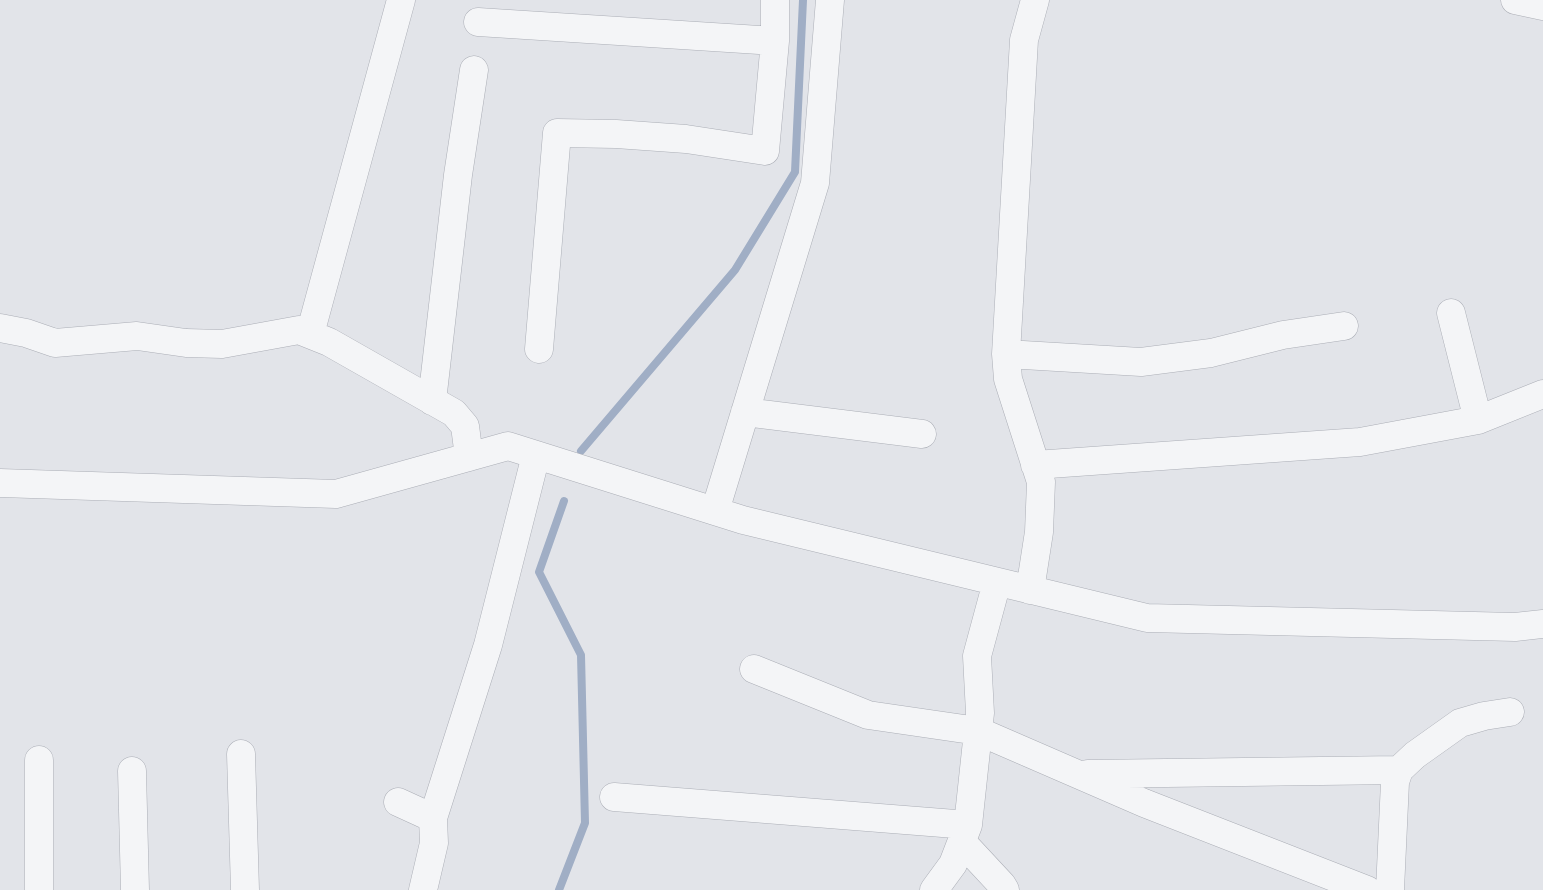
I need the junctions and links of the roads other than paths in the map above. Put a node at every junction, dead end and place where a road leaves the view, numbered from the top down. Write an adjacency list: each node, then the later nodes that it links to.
1 (401, 0): 13 (street)
2 (775, 0): 8 (street)
3 (830, 0): 18 (street)
4 (1036, 0): 15 (street)
5 (1515, 0): 6 (street)
6 (1543, 6)
7 (478, 22): 8 (street)
8 (775, 41): 14 (street)
9 (474, 70): 17 (street)
10 (1451, 313): 19 (street)
11 (1344, 326): 15 (street)
12 (0, 328): 13 (street)
13 (310, 334): 17 (street)
14 (539, 349)
15 (1006, 354): 23 (street)
16 (1543, 394): 19 (street)
17 (432, 400): 22 (street)
18 (745, 412): 20 (street); 25 (street)
19 (1478, 420): 23 (street)
20 (922, 434)
21 (536, 455): 22 (street); 25 (street); 39 (street)
22 (469, 457): 24 (street)
23 (1035, 465): 27 (street)
24 (0, 483)
25 (715, 511): 26 (street)
26 (997, 582): 27 (street); 31 (street)
27 (1030, 590): 28 (street)
28 (1543, 624)
29 (754, 669): 31 (street)
30 (1510, 712): 34 (street)
31 (978, 731): 36 (street); 40 (street)
32 (242, 754): 43 (street)
33 (39, 760): 41 (street)
34 (1399, 770): 36 (street); 48 (street)
35 (132, 771): 42 (street)
36 (1079, 774): 47 (street)
37 (614, 797): 40 (street)
38 (398, 802): 39 (street)
39 (433, 818): 44 (street)
40 (965, 834): 45 (street); 46 (street)
41 (39, 890)
42 (135, 890)
43 (245, 890)
44 (423, 890)
45 (934, 890)
46 (1005, 890)
47 (1367, 890)
48 (1390, 890)

